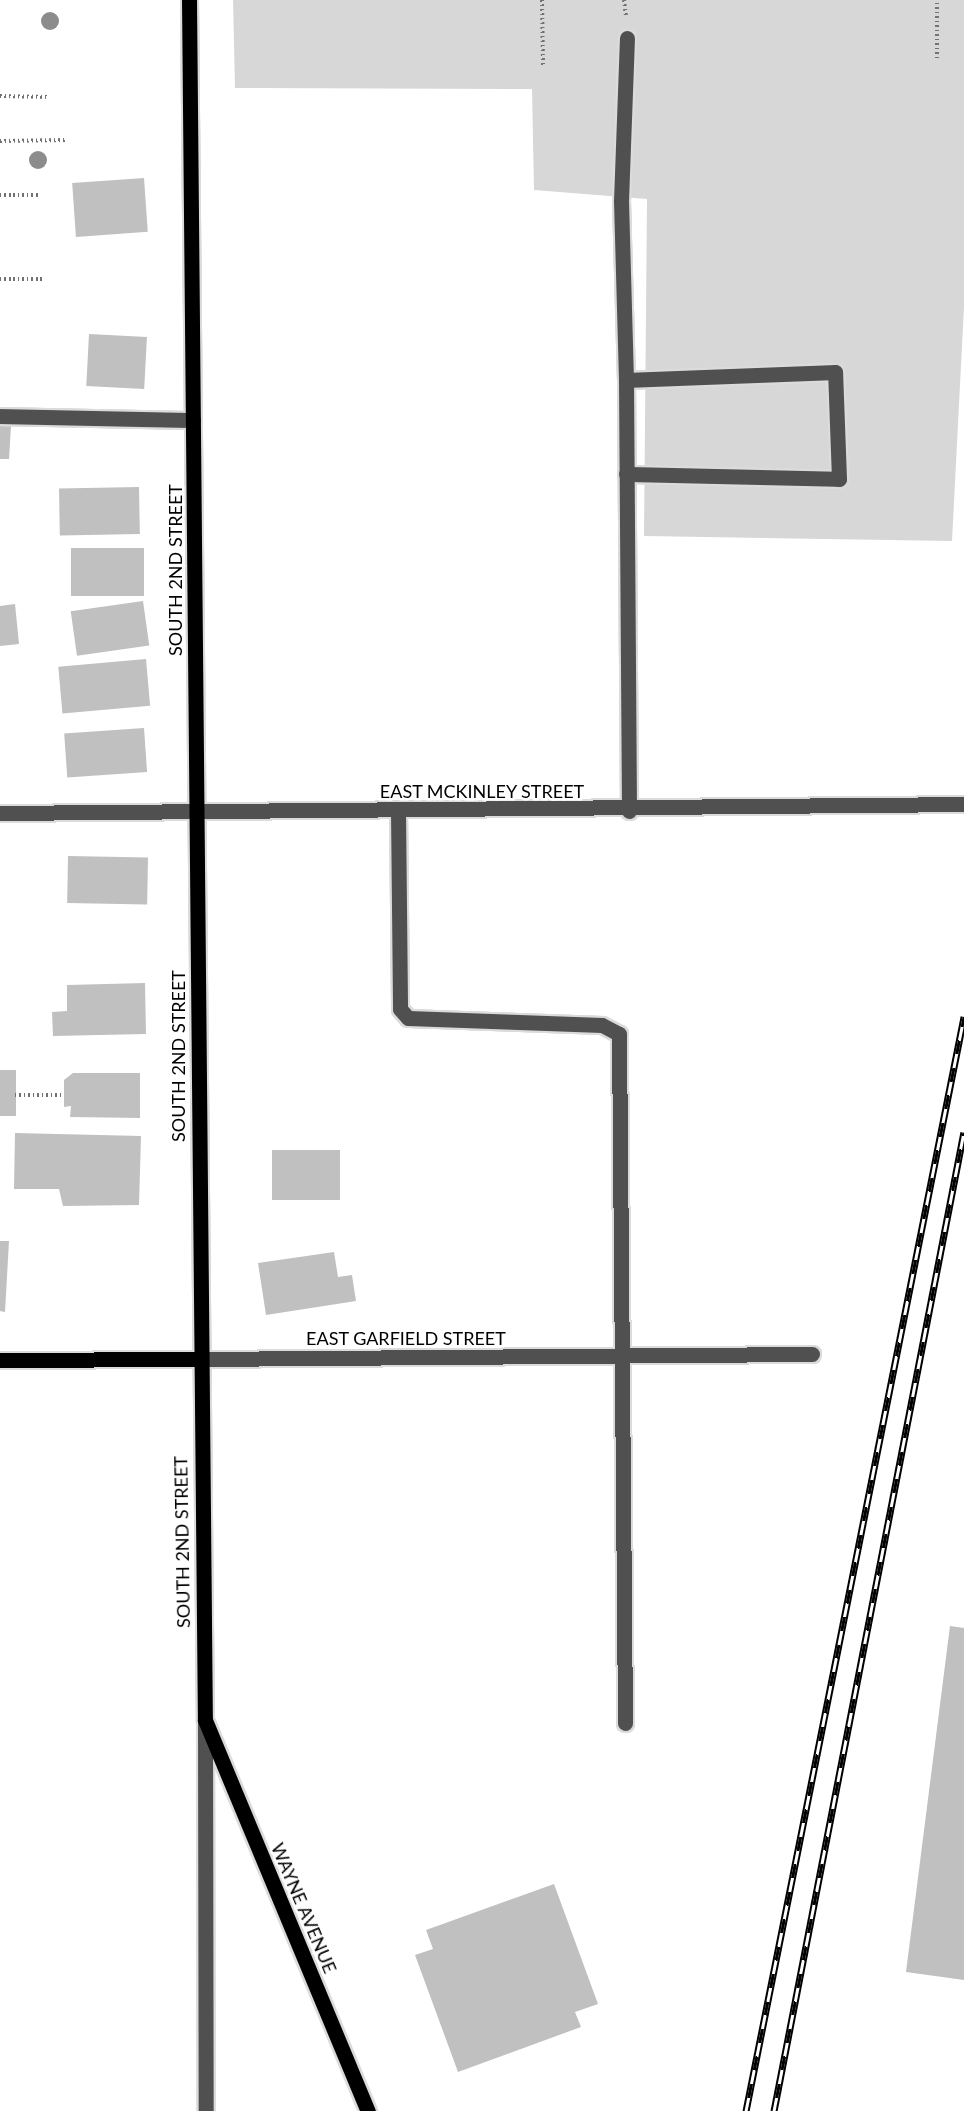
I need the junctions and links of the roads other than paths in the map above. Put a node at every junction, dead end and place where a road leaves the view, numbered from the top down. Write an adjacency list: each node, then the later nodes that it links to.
1 (189, 0): 5 (main road, SOUTH 2ND STREET)
2 (627, 38): 3 (street)
3 (626, 380): 6 (street); 6 (street)
4 (0, 416): 5 (street)
5 (193, 420): 11 (main road, SOUTH 2ND STREET)
6 (626, 474): 9 (street)
7 (964, 804): 9 (street, EAST MCKINLEY STREET)
8 (398, 811): 9 (street, EAST MCKINLEY STREET); 11 (street, EAST MCKINLEY STREET); 13 (street)
9 (629, 811)
10 (0, 813): 11 (street, EAST MCKINLEY STREET)
11 (195, 813): 14 (main road, SOUTH 2ND STREET)
12 (812, 1354): 13 (street, EAST GARFIELD STREET)
13 (621, 1356): 14 (street, EAST GARFIELD STREET); 17 (street)
14 (199, 1359): 15 (main road, EAST GARFIELD STREET); 16 (main road, SOUTH 2ND STREET)
15 (0, 1360)
16 (205, 1720): 18 (street, SOUTH 2ND STREET); 19 (main road, WAYNE AVENUE)
17 (626, 1723)
18 (206, 2111)
19 (368, 2111)

